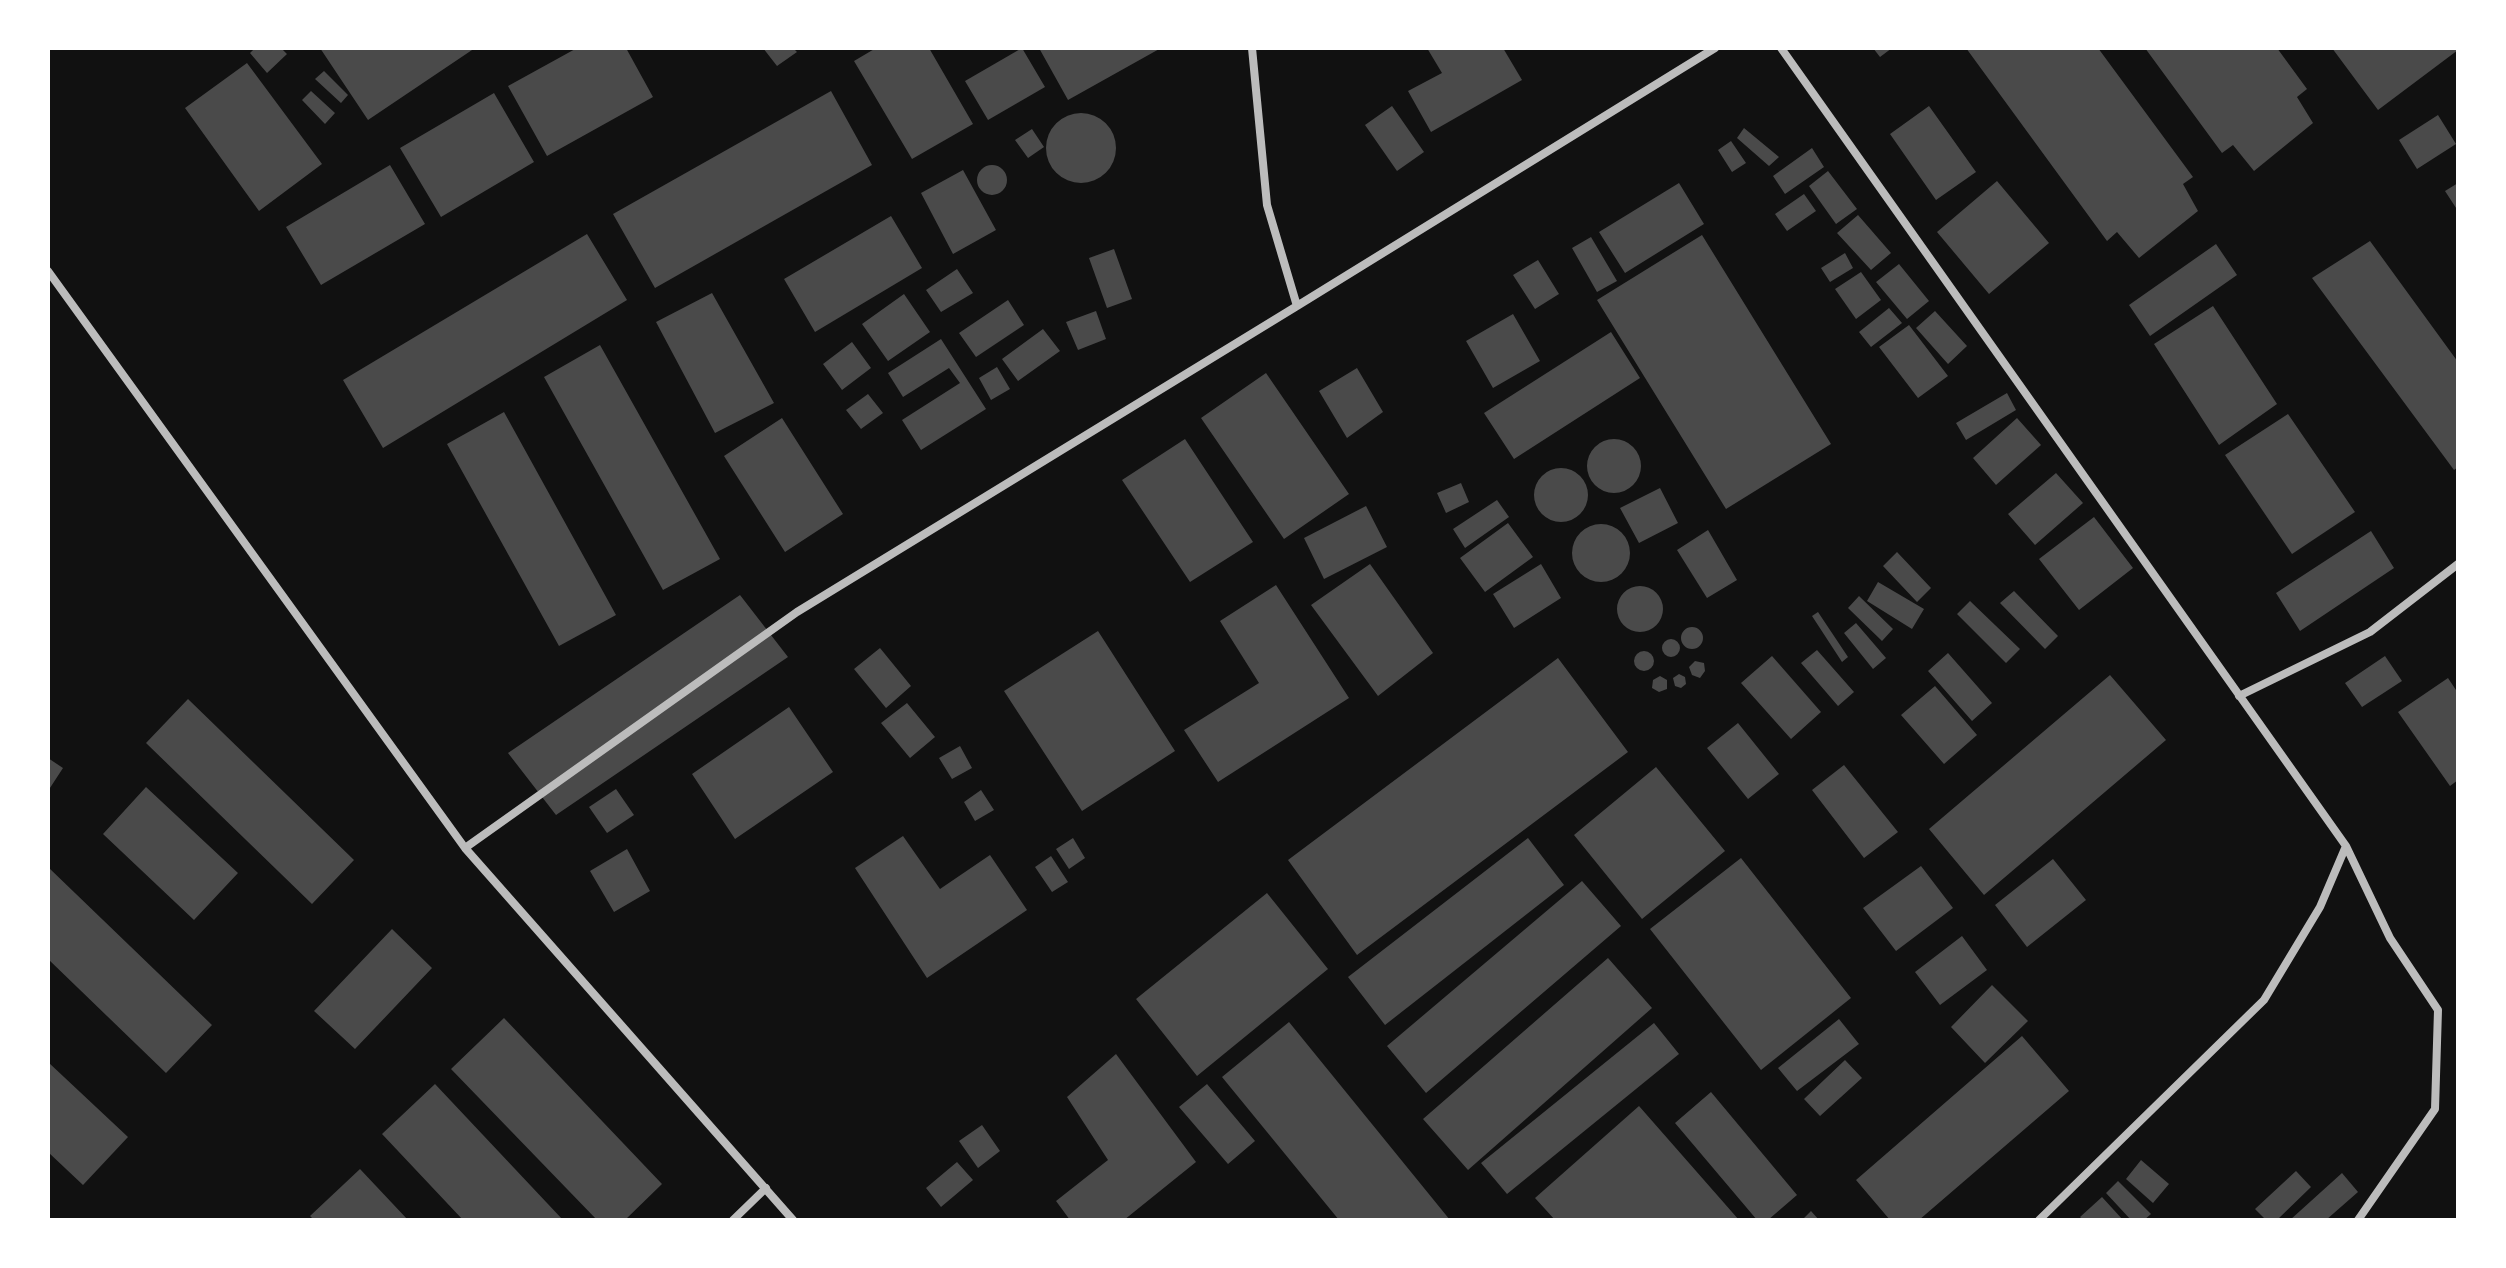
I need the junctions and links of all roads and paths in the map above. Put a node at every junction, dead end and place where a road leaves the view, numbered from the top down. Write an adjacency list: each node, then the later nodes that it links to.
1 (1252, 48): 5 (street)
2 (1715, 48): 5 (street)
3 (1781, 48): 7 (street)
4 (48, 271): 9 (street)
5 (1297, 306): 9 (street)
6 (2458, 564): 7 (street)
7 (2239, 696): 8 (street)
8 (2346, 846): 13 (street); 14 (street)
9 (465, 848): 10 (street)
10 (766, 1188): 11 (street); 12 (street)
11 (733, 1220)
12 (793, 1220)
13 (2039, 1220)
14 (2358, 1220)

